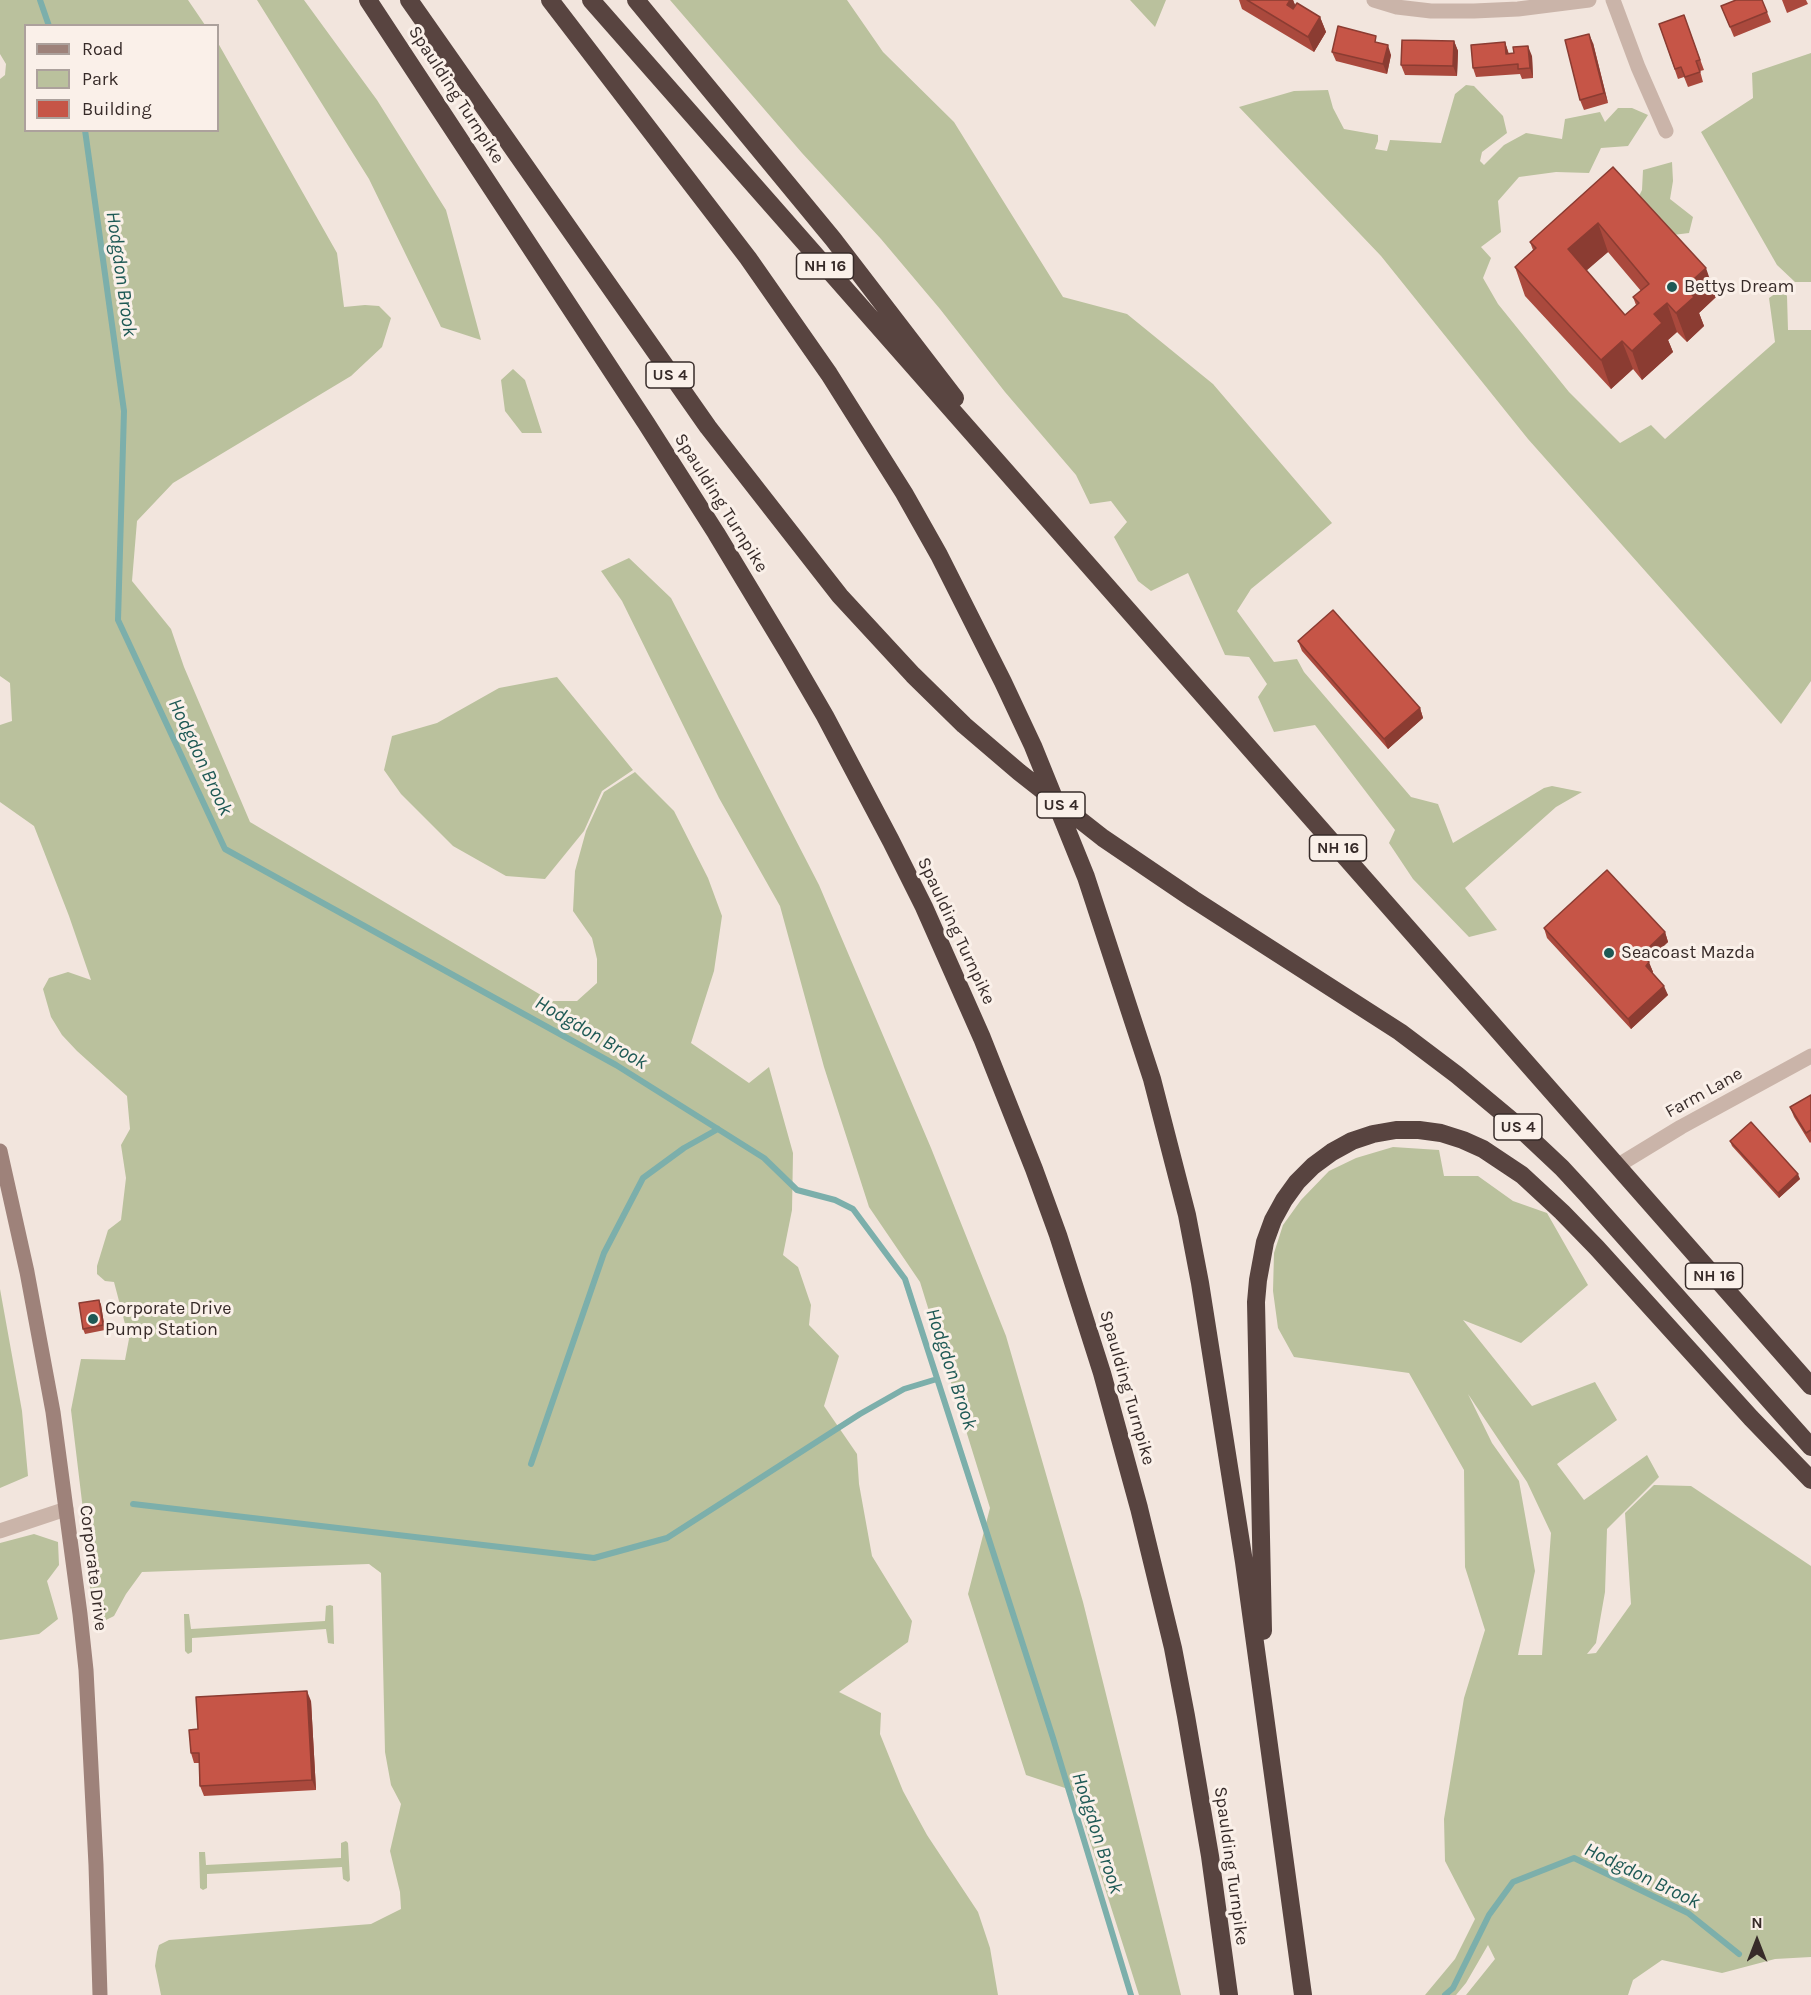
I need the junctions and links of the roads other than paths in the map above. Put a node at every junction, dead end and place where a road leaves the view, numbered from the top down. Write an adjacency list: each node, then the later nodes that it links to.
1 (368, 0): 22 (highway, Spaulding Turnpike)
2 (409, 0): 15 (highway, US 4)
3 (550, 0): 19 (highway)
4 (591, 0): 10 (highway, NH 16)
5 (636, 0): 10 (highway)
6 (1374, 0): 7 (street)
7 (1589, 0)
8 (1613, 0): 9 (street)
9 (1666, 130)
10 (1059, 532): 13 (highway, NH 16)
11 (1811, 1056): 13 (street, Farm Lane)
12 (0, 1151): 17 (street, Corporate Drive)
13 (1617, 1166): 14 (highway, NH 16)
14 (1811, 1386)
15 (1811, 1447)
16 (1811, 1480): 19 (highway)
17 (66, 1509): 18 (street); 21 (street, Corporate Drive)
18 (0, 1531)
19 (1264, 1720): 20 (highway)
20 (1290, 1906): 23 (highway); 24 (highway)
21 (100, 1995)
22 (1229, 1995)
23 (1303, 1995)
24 (1310, 1995)

